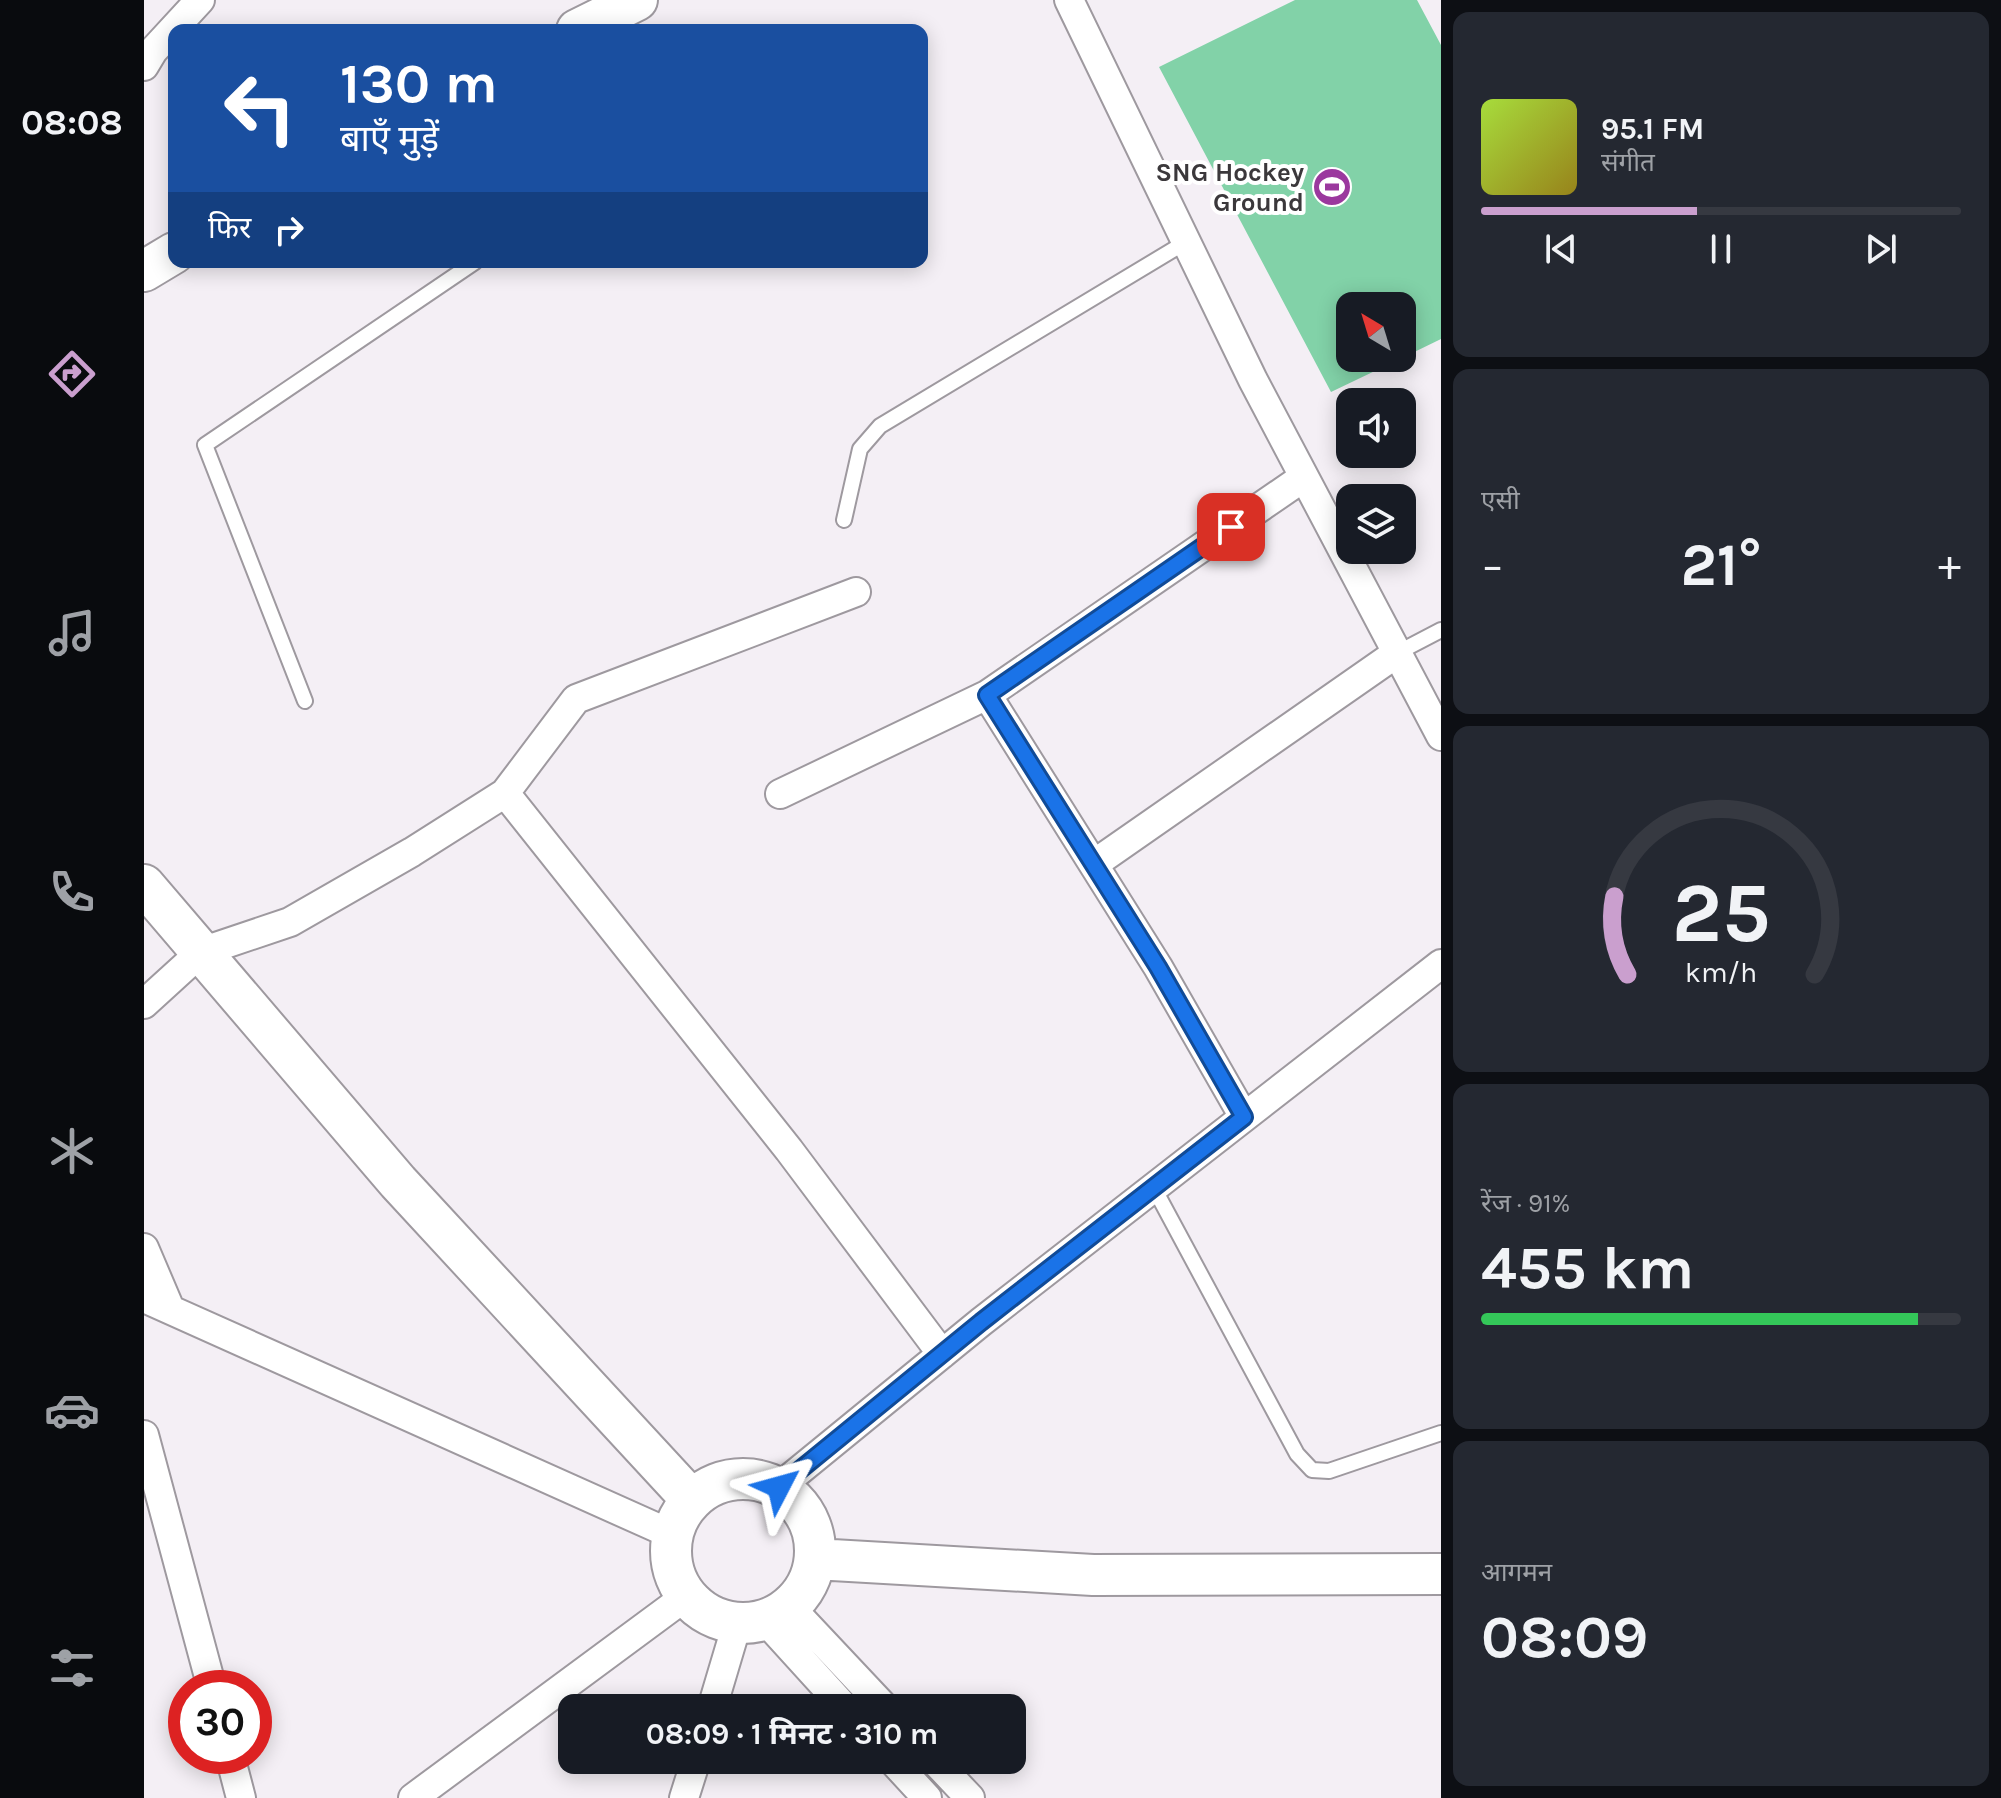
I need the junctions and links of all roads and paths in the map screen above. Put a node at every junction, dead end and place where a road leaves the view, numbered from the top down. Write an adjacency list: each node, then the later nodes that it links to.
1 (200, 0): 4 (street)
2 (637, 0): 5 (street)
3 (1069, 0): 8 (street)
4 (178, 24)
5 (589, 24)
6 (168, 35): 7 (street)
7 (144, 66)
8 (1186, 242): 12 (street); 13 (lane)
9 (168, 257): 11 (street)
10 (466, 268): 18 (lane)
11 (144, 271)
12 (1304, 477): 16 (street); 17 (street)
13 (844, 520)
14 (856, 592): 20 (street)
15 (1441, 630): 16 (lane)
16 (1397, 653): 19 (street); 22 (street)
17 (987, 695): 21 (street); 22 (street)
18 (305, 701)
19 (1441, 736)
20 (505, 793): 24 (street); 31 (street)
21 (780, 794)
22 (1094, 864): 27 (street)
23 (144, 885): 24 (street)
24 (201, 952): 26 (street); 35 (street)
25 (1441, 964): 27 (street)
26 (144, 1004)
27 (1244, 1117): 28 (street)
28 (1154, 1188): 31 (street); 32 (lane)
29 (144, 1248): 30 (street)
30 (151, 1302): 36 (street)
31 (942, 1354): 34 (street)
32 (1441, 1433)
33 (144, 1435): 41 (street)
34 (779, 1487): 35 (street); 37 (street)
35 (691, 1499): 36 (street)
36 (671, 1534): 39 (street)
37 (815, 1559): 38 (street); 40 (street)
38 (1441, 1574)
39 (685, 1597): 40 (street); 50 (street)
40 (764, 1617): 42 (street); 43 (street); 44 (street)
41 (207, 1670)
42 (720, 1694)
43 (833, 1694)
44 (866, 1694)
45 (235, 1774): 49 (street)
46 (692, 1774): 51 (street)
47 (905, 1774): 52 (street)
48 (947, 1774): 53 (street)
49 (241, 1798)
50 (413, 1798)
51 (684, 1798)
52 (927, 1798)
53 (970, 1798)

